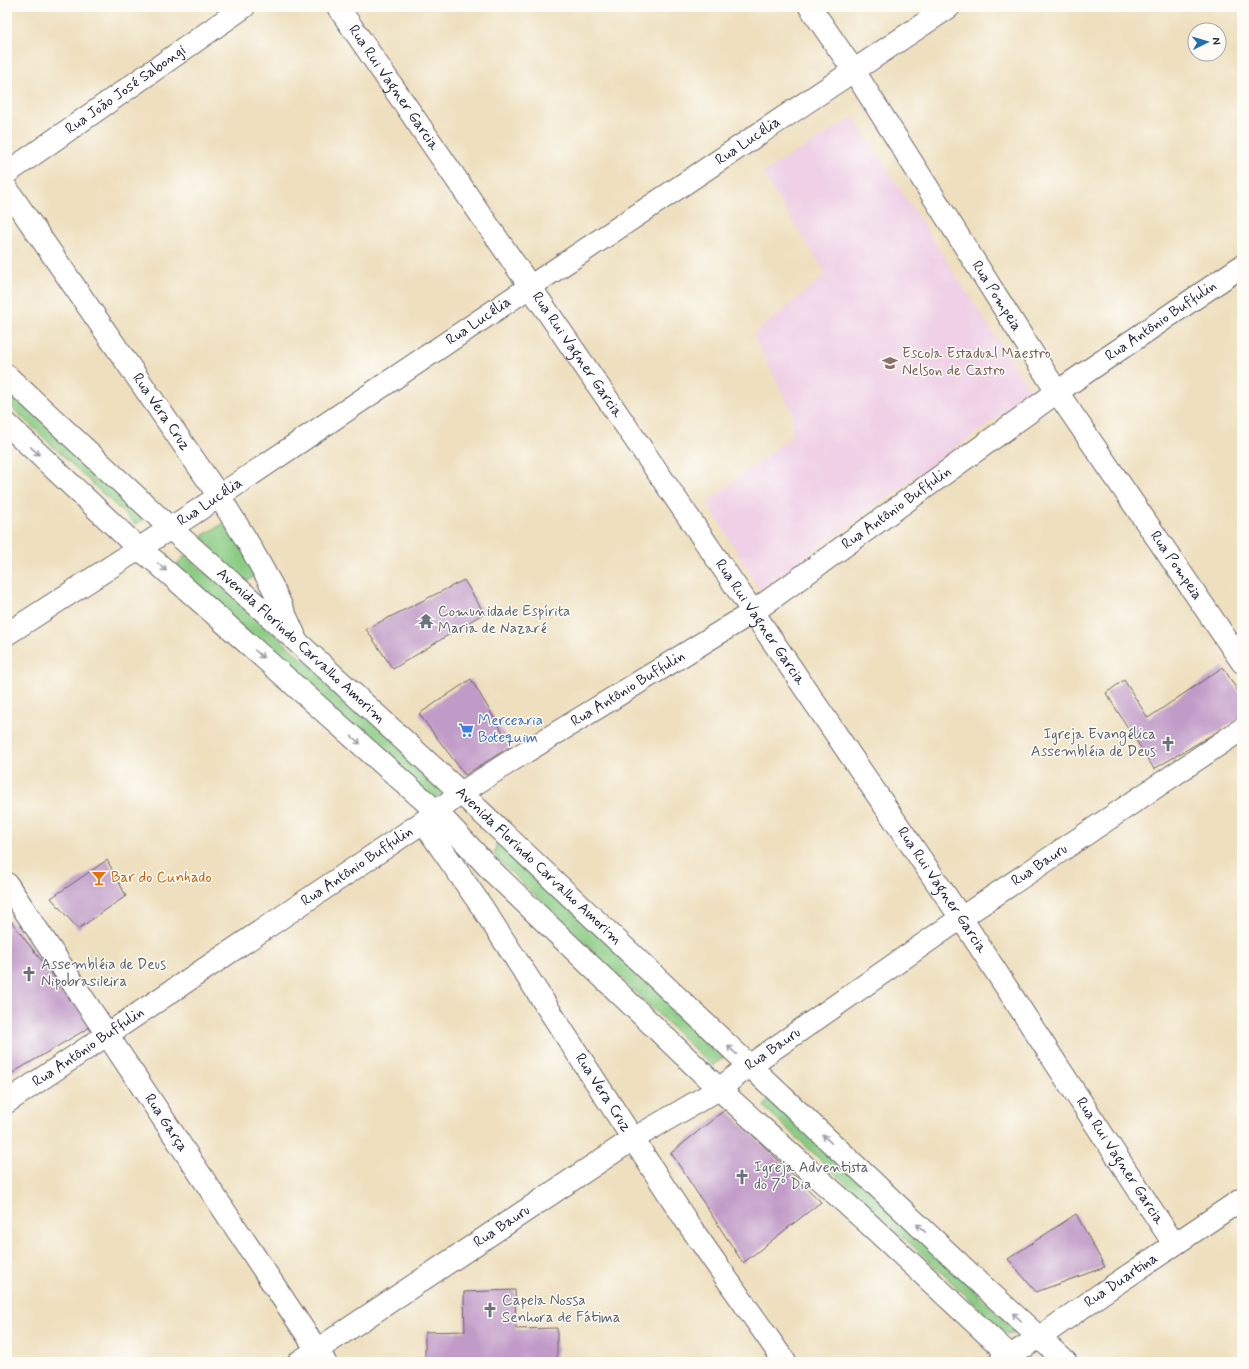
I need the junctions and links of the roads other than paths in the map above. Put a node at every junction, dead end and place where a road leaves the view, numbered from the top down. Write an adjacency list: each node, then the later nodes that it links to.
1 (244, 7): 6 (street, Rua João José Sabongi)
2 (338, 7): 9 (street, Rua Rui Vagner Garcia)
3 (810, 7): 5 (street, Rua Pompeia)
4 (949, 7): 5 (street, Rua Lucélia)
5 (854, 71): 9 (street, Rua Lucélia); 11 (street, Rua Pompeia)
6 (7, 172)
7 (7, 189): 13 (street, Rua Vera Cruz)
8 (1242, 266): 11 (street, Rua Antônio Buffulin)
9 (530, 286): 13 (street, Rua Lucélia); 16 (street, Rua Rui Vagner Garcia)
10 (7, 376): 14 (street, Avenida Florindo Carvalho Amorim)
11 (1057, 392): 16 (street, Rua Antônio Buffulin); 19 (street, Rua Pompeia)
12 (7, 424): 15 (street, Avenida Florindo Carvalho Amorim, one-way to 15)
13 (218, 496): 14 (street, Rua Lucélia); 18 (street, Rua Vera Cruz)
14 (170, 528): 15 (street, Rua Lucélia); 18 (street, Avenida Florindo Carvalho Amorim)
15 (138, 548): 17 (street, Rua Lucélia); 22 (street, Avenida Florindo Carvalho Amorim, one-way to 22)
16 (753, 612): 21 (street, Rua Antônio Buffulin); 24 (street, Rua Rui Vagner Garcia)
17 (7, 634)
18 (299, 645): 21 (street, Avenida Florindo Carvalho Amorim)
19 (1242, 662)
20 (1242, 728): 24 (street, Rua Bauru)
21 (460, 793): 22 (street, Rua Antônio Buffulin); 26 (street, Avenida Florindo Carvalho Amorim, one-way to 21)
22 (429, 816): 25 (street, Rua Antônio Buffulin); 27 (street, Avenida Florindo Carvalho Amorim); 29 (street, Rua Vera Cruz)
23 (7, 884): 25 (street, Rua Garça)
24 (961, 918): 26 (street, Rua Bauru); 31 (street, Rua Rui Vagner Garcia)
25 (108, 1034): 28 (street, Rua Antônio Buffulin); 33 (street, Rua Garça)
26 (749, 1066): 27 (street, Rua Bauru); 32 (street, Avenida Florindo Carvalho Amorim, one-way to 26)
27 (719, 1089): 29 (street, Rua Bauru); 34 (street, Avenida Florindo Carvalho Amorim)
28 (7, 1102)
29 (633, 1139): 33 (street, Rua Bauru); 36 (street, Rua Vera Cruz)
30 (1242, 1199): 31 (street, Rua Duartina)
31 (1174, 1244): 32 (street, Rua Duartina)
32 (1040, 1338): 34 (street, Rua Duartina); 37 (street, Avenida Florindo Carvalho Amorim)
33 (321, 1356): 35 (street, Rua Bauru)
34 (1009, 1360)
35 (299, 1362)
36 (785, 1362)
37 (1066, 1362)

